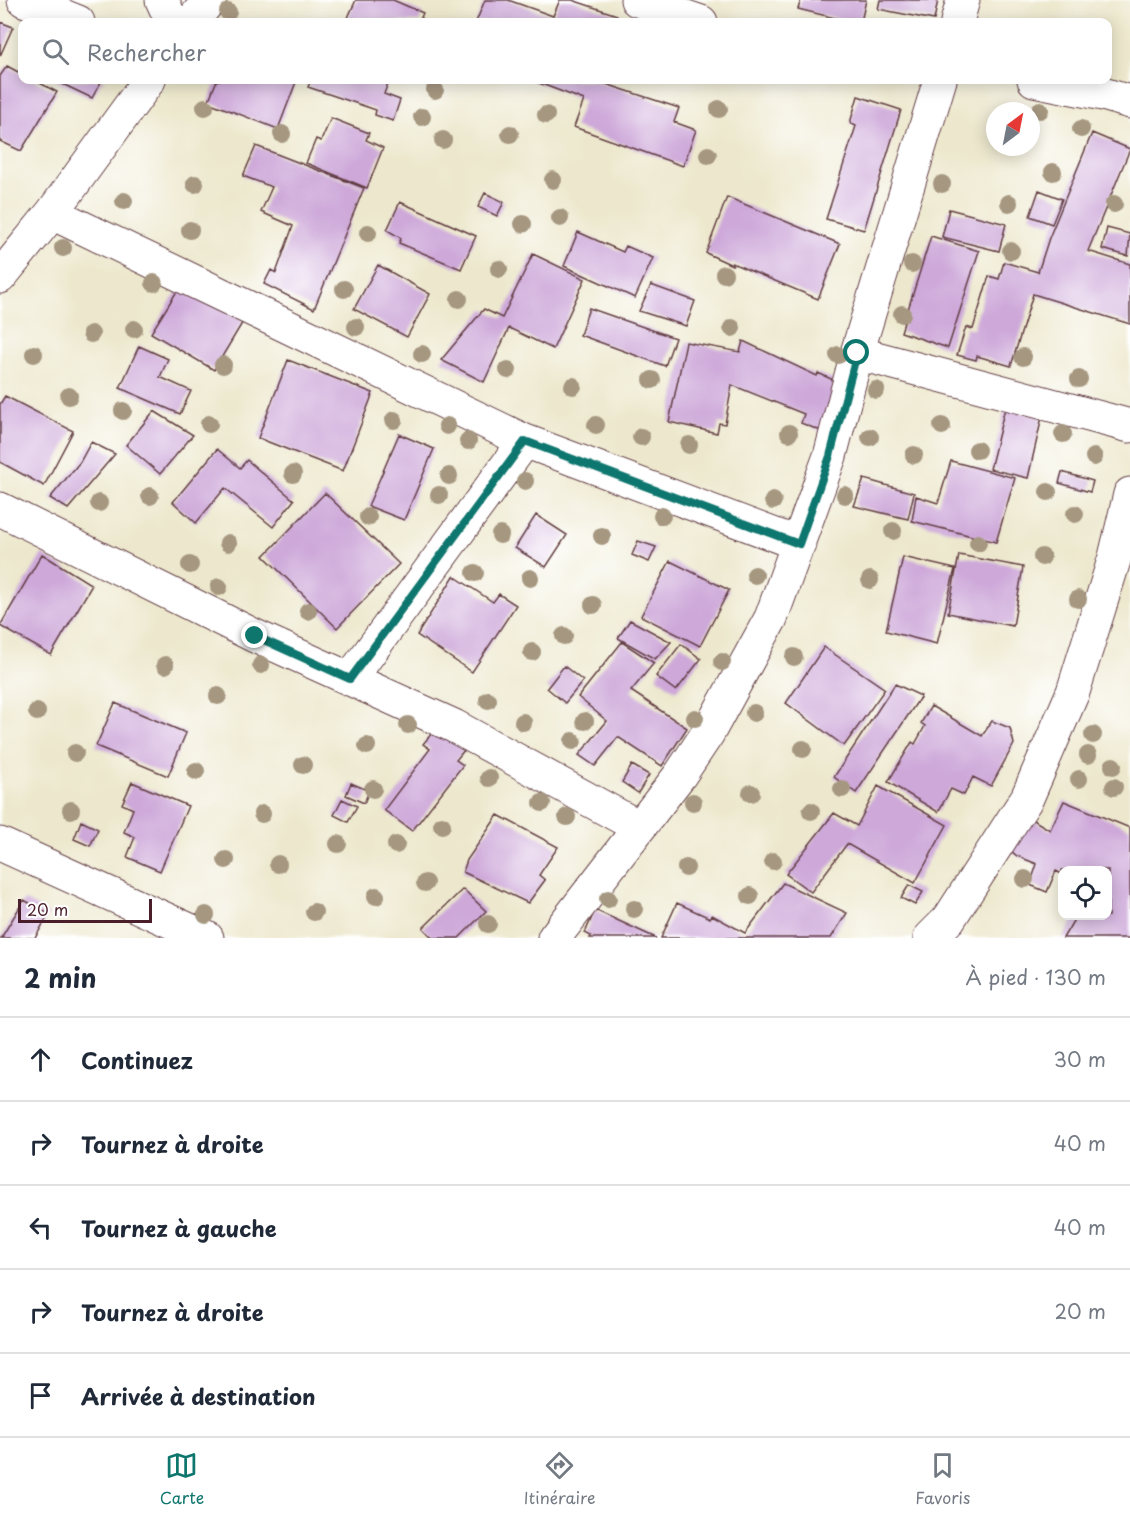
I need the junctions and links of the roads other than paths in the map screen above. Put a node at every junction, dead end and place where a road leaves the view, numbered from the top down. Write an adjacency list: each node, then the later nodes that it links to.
1 (24, 0): 6 (street)
2 (162, 0): 7 (street)
3 (210, 0): 8 (street)
4 (637, 0): 9 (street)
5 (963, 0): 10 (street)
6 (68, 18)
7 (170, 18)
8 (194, 18)
9 (689, 18)
10 (958, 18)
11 (146, 84): 15 (street)
12 (939, 84): 17 (street)
13 (1054, 84): 14 (street)
14 (1130, 102)
15 (52, 213): 16 (street); 19 (street)
16 (0, 277)
17 (857, 353): 18 (street); 22 (street)
18 (1130, 426)
19 (525, 441): 22 (street); 23 (street)
20 (1130, 495): 28 (street)
21 (0, 509): 23 (street)
22 (799, 544): 24 (street)
23 (350, 679): 24 (street)
24 (639, 827): 27 (street)
25 (0, 844): 26 (street)
26 (207, 938)
27 (554, 938)
28 (930, 938)

